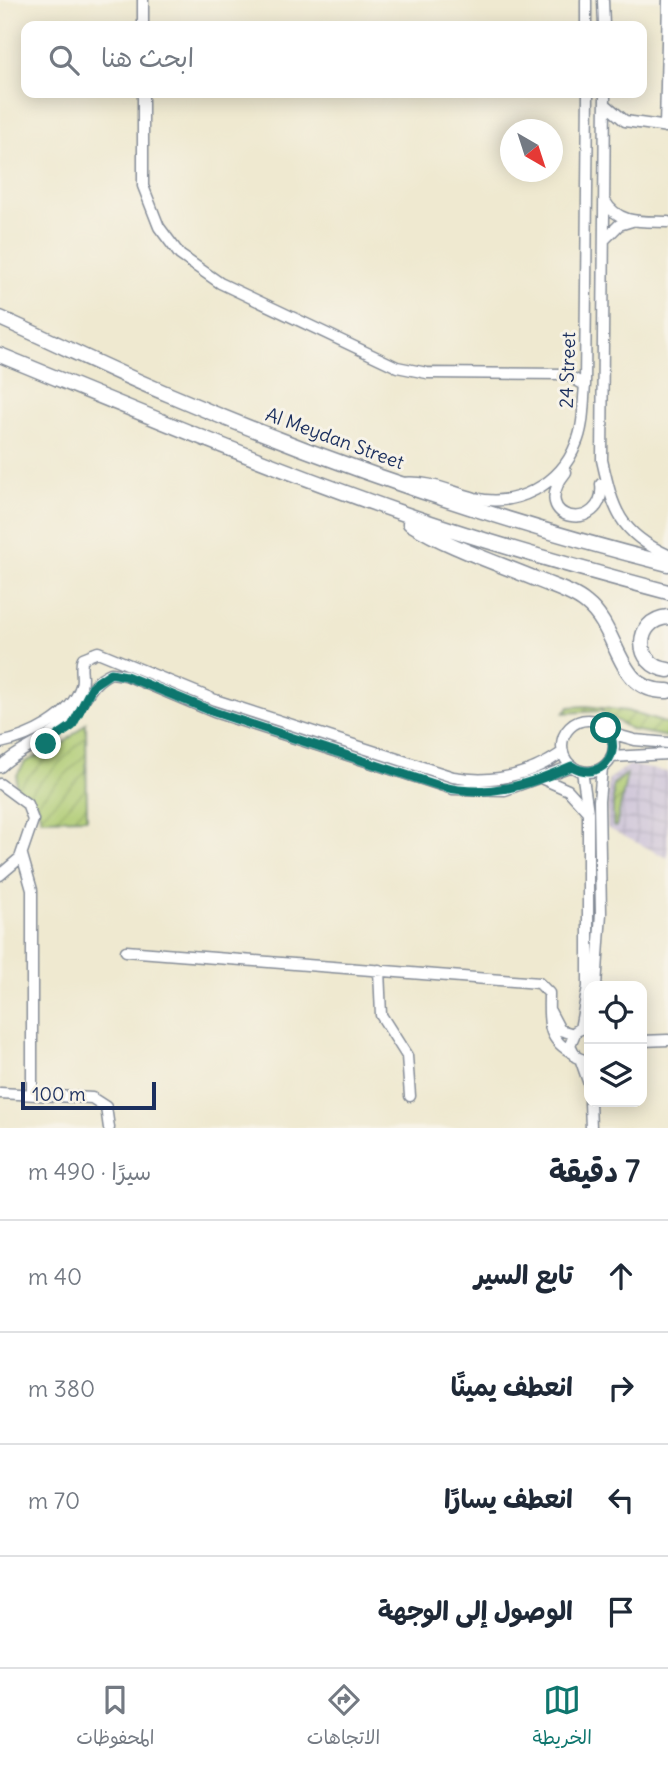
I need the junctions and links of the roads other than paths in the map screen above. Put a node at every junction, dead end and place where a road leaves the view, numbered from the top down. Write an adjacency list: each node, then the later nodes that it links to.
1 (143, 0): 5 (street)
2 (586, 0): 6 (street)
3 (603, 0): 7 (street)
4 (668, 0): 12 (street)
5 (143, 21)
6 (586, 21)
7 (604, 21)
8 (143, 98): 21 (street)
9 (587, 98): 20 (street, 24 Street)
10 (605, 98): 11 (street); 13 (street, 24 Street)
11 (631, 123): 12 (street); 13 (street)
12 (667, 127)
13 (605, 139): 14 (street, 24 Street)
14 (604, 200): 15 (street); 17 (street, 24 Street)
15 (632, 221): 16 (street); 17 (street)
16 (668, 222)
17 (605, 239): 24 (street, 24 Street)
18 (0, 318): 25 (main road, Al Meydan Street)
19 (0, 355): 26 (main road)
20 (586, 357): 21 (street); 22 (street, 24 Street)
21 (565, 374): 22 (street)
22 (585, 385): 23 (street, 24 Street)
23 (570, 456): 24 (street); 25 (street, 24 Street)
24 (602, 460): 27 (street, 24 Street)
25 (398, 483): 28 (main road, Al Meydan Street)
26 (399, 512): 29 (main road); 33 (main road)
27 (668, 555)
28 (668, 564)
29 (668, 592)
30 (668, 617): 31 (main road)
31 (668, 670)
32 (82, 681): 34 (street); 36 (street); 39 (street)
33 (668, 691)
34 (51, 733): 36 (street); 43 (street); 46 (street)
35 (610, 733): 38 (street); 39 (street); 42 (street)
36 (15, 740): 37 (street)
37 (0, 743)
38 (668, 743)
39 (563, 752): 45 (street)
40 (668, 754): 42 (street)
41 (0, 757): 43 (street)
42 (611, 757): 44 (street)
43 (0, 766)
44 (602, 768): 45 (street); 53 (street)
45 (577, 769): 46 (street); 48 (street)
46 (542, 779): 48 (street)
47 (0, 784): 49 (street)
48 (588, 812): 52 (street)
49 (22, 855): 50 (street); 51 (street)
50 (4, 872): 51 (street)
51 (25, 873): 63 (street)
52 (588, 913): 53 (street); 58 (street)
53 (601, 913): 56 (street)
54 (126, 951): 55 (street)
55 (379, 970): 57 (street); 64 (street)
56 (596, 981)
57 (549, 1008): 58 (street); 61 (street)
58 (581, 1030): 61 (street)
59 (668, 1040): 60 (street)
60 (647, 1041)
61 (581, 1059)
62 (0, 1093): 63 (street)
63 (32, 1094): 66 (street)
64 (410, 1096)
65 (590, 1107): 67 (street)
66 (108, 1128)
67 (591, 1128)

